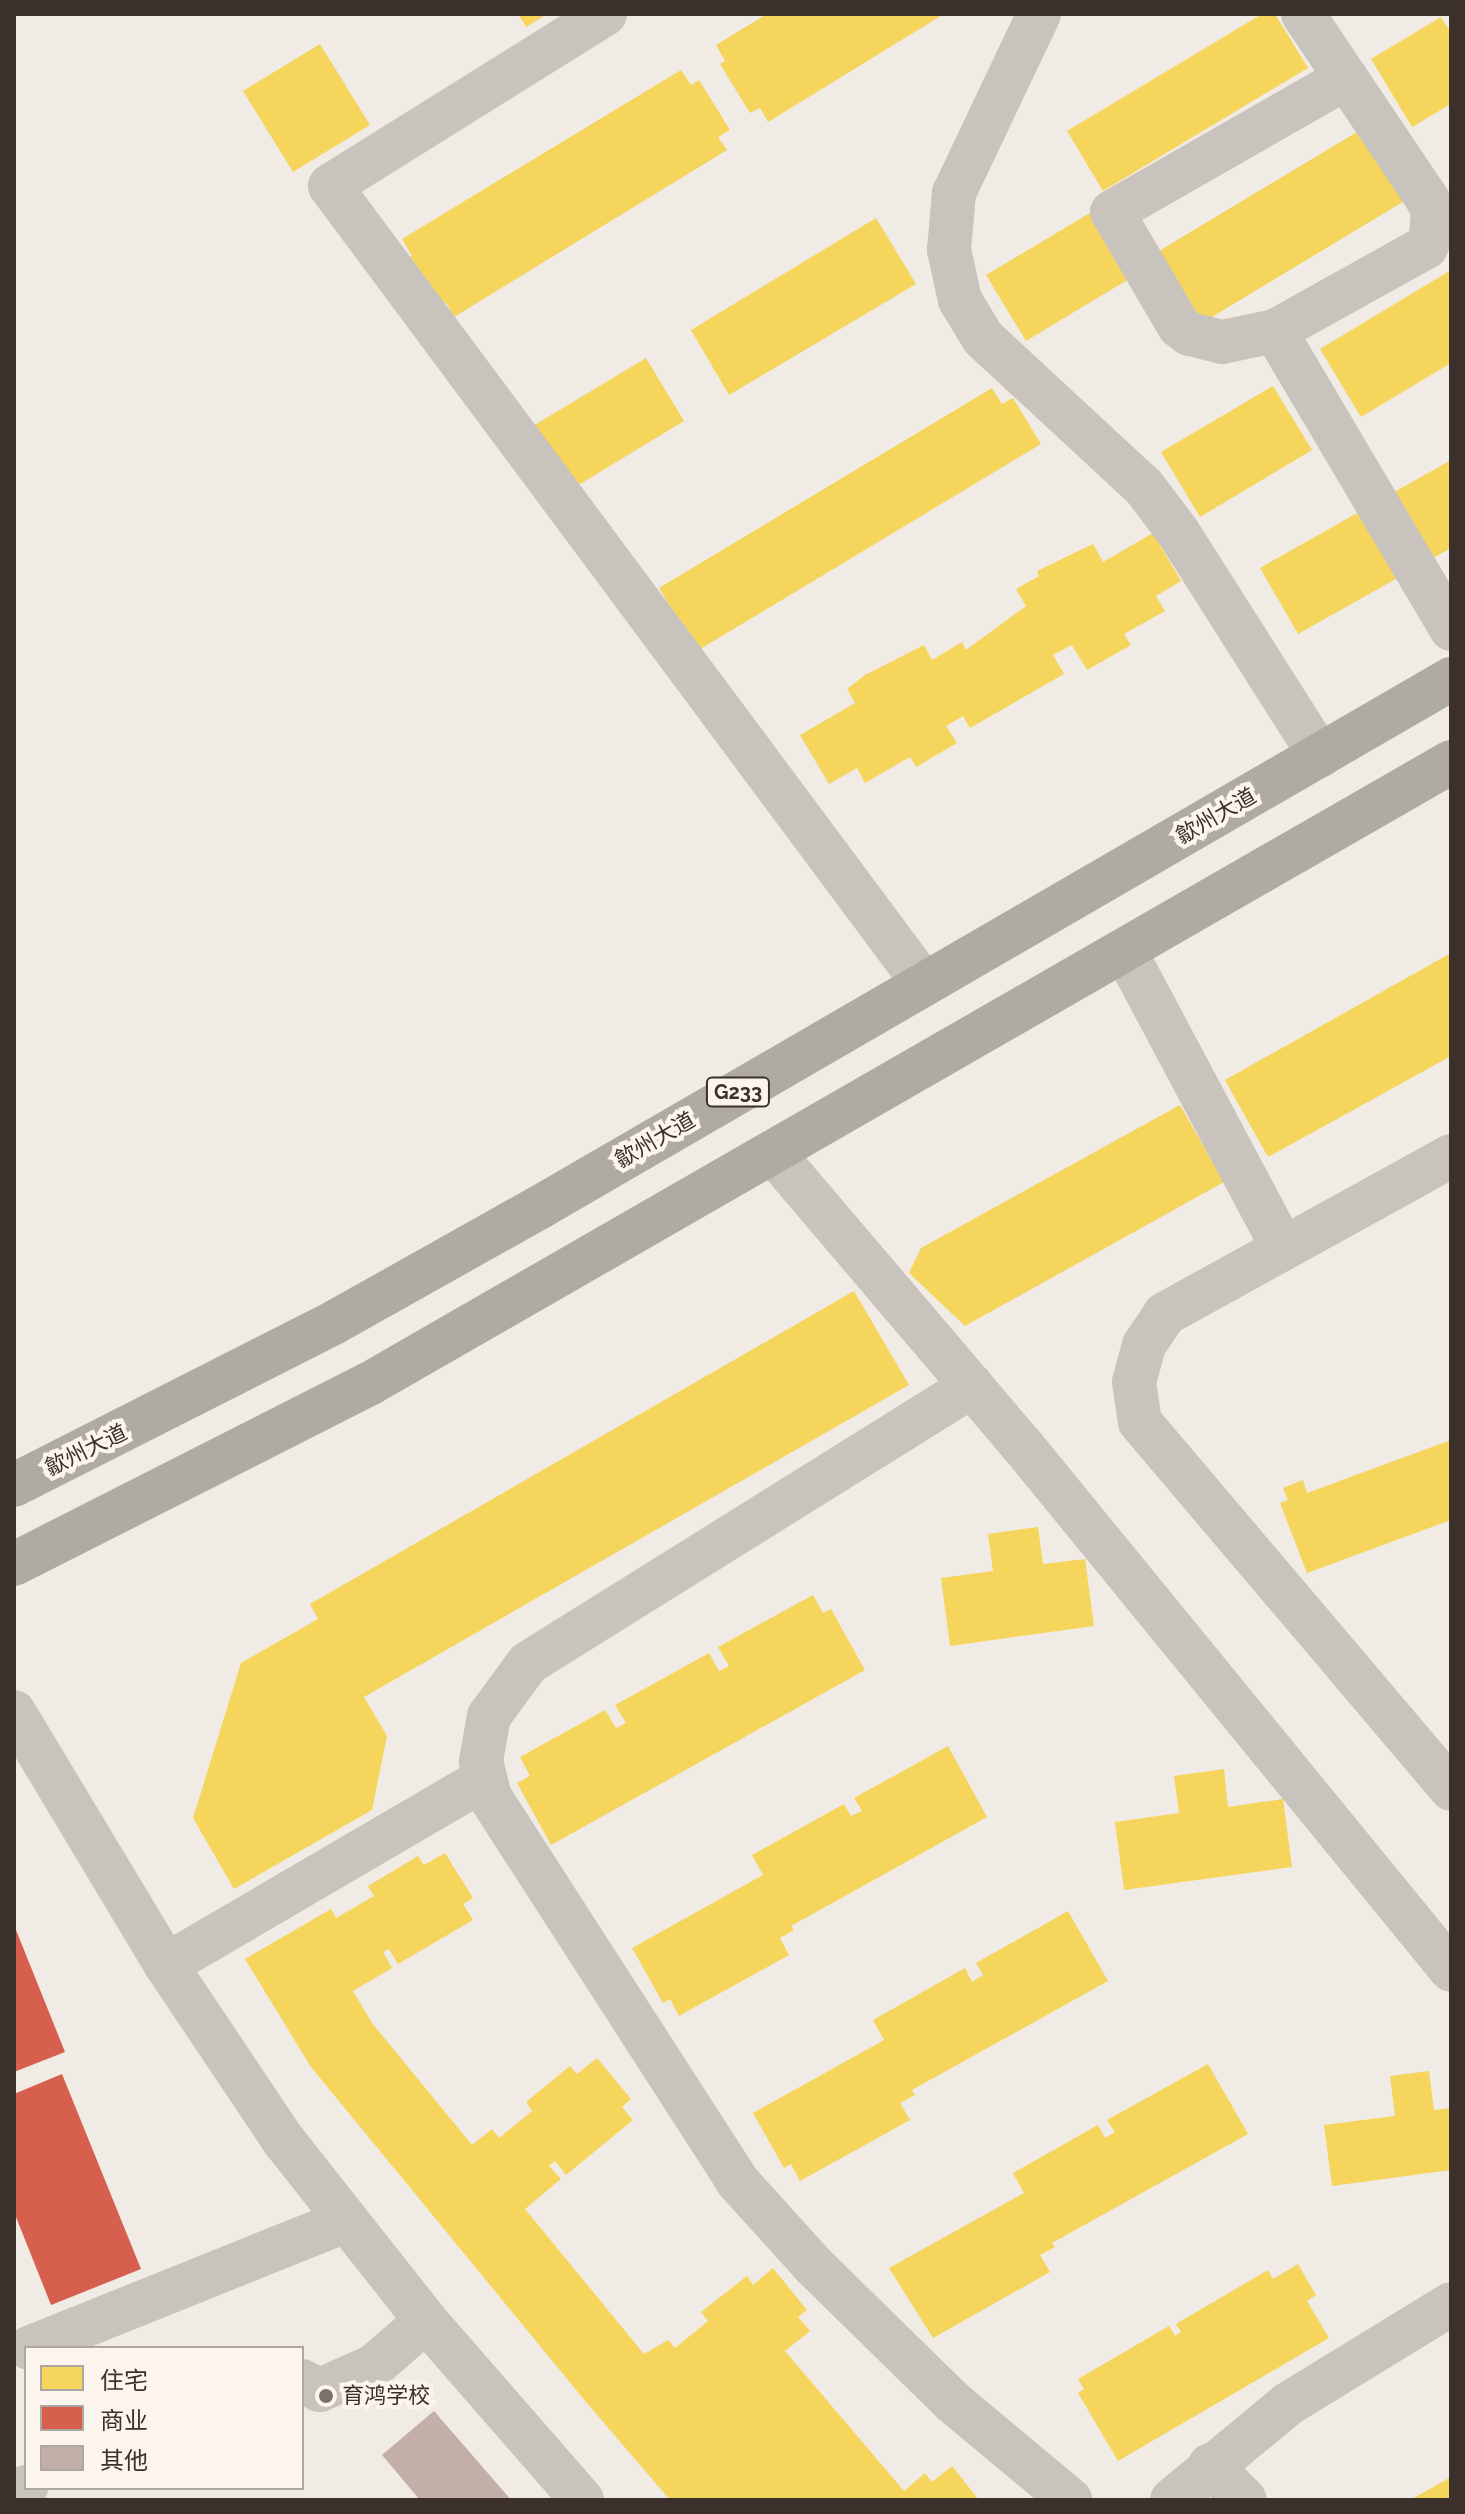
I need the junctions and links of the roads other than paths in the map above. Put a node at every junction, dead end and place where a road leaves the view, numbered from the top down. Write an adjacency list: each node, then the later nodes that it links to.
1 (605, 14): 11 (street)
2 (1039, 14): 8 (street)
3 (1303, 14): 4 (street)
4 (1346, 78): 5 (street); 5 (street)
5 (1275, 331): 6 (street)
6 (1451, 629)
7 (1451, 679): 8 (highway, 歙州大道 / G233)
8 (1320, 756): 11 (highway, 歙州大道 / G233)
9 (1451, 762): 10 (highway)
10 (1125, 951): 12 (highway); 14 (street)
11 (924, 984): 16 (highway, 歙州大道 / G233)
12 (774, 1154): 15 (street); 17 (highway)
13 (1451, 1156): 14 (street)
14 (1283, 1248): 20 (street)
15 (972, 1386): 19 (street); 22 (street)
16 (14, 1485)
17 (14, 1564)
18 (14, 1712): 21 (street)
19 (484, 1779): 21 (street); 30 (street)
20 (1451, 1789)
21 (166, 1965): 23 (street)
22 (1451, 1970)
23 (345, 2221): 25 (street); 26 (street)
24 (1451, 2304): 28 (street)
25 (426, 2321): 27 (street); 29 (street)
26 (32, 2346)
27 (304, 2382)
28 (1210, 2465): 31 (street); 32 (street)
29 (582, 2500)
30 (1070, 2500)
31 (1172, 2500)
32 (1245, 2500)

